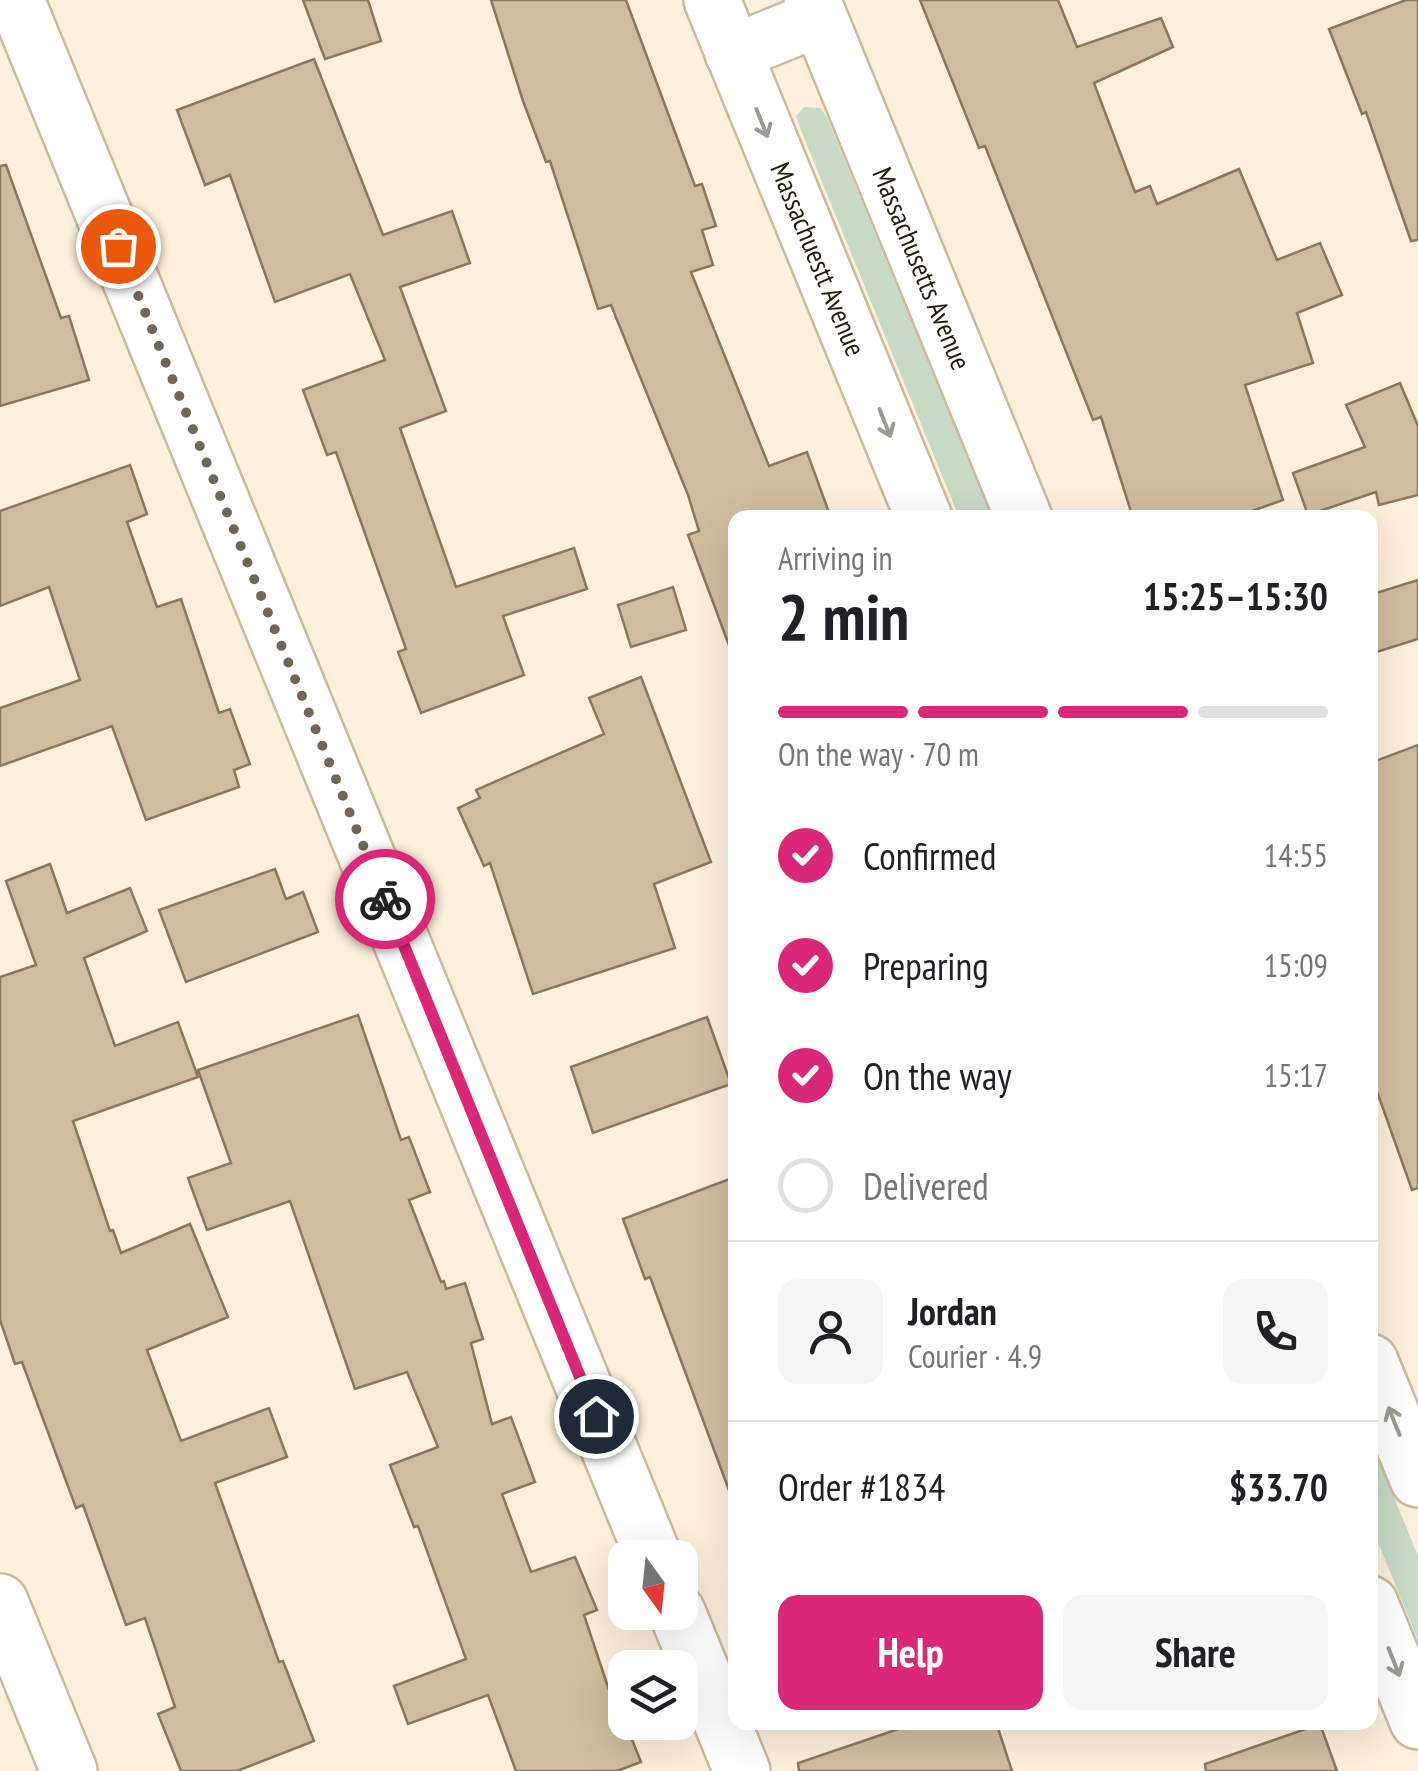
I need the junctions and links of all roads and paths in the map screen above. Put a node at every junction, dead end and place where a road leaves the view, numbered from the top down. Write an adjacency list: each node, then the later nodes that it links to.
1 (16, 0): 9 (street)
2 (712, 0): 4 (street, Massachuestt Avenue)
3 (816, 9): 4 (street, Massachusetts Avenue); 6 (street, Massachusetts Avenue)
4 (733, 52): 5 (street, Massachuestt Avenue, one-way to 5)
5 (921, 510)
6 (1021, 510)
7 (1378, 1382): 8 (street, one-way to 7)
8 (1418, 1480)
9 (647, 1540)
10 (0, 1602): 13 (street)
11 (1378, 1623): 14 (street, one-way to 14)
12 (683, 1630): 16 (street)
13 (13, 1672): 15 (street)
14 (1418, 1720)
15 (69, 1771)
16 (742, 1771)

